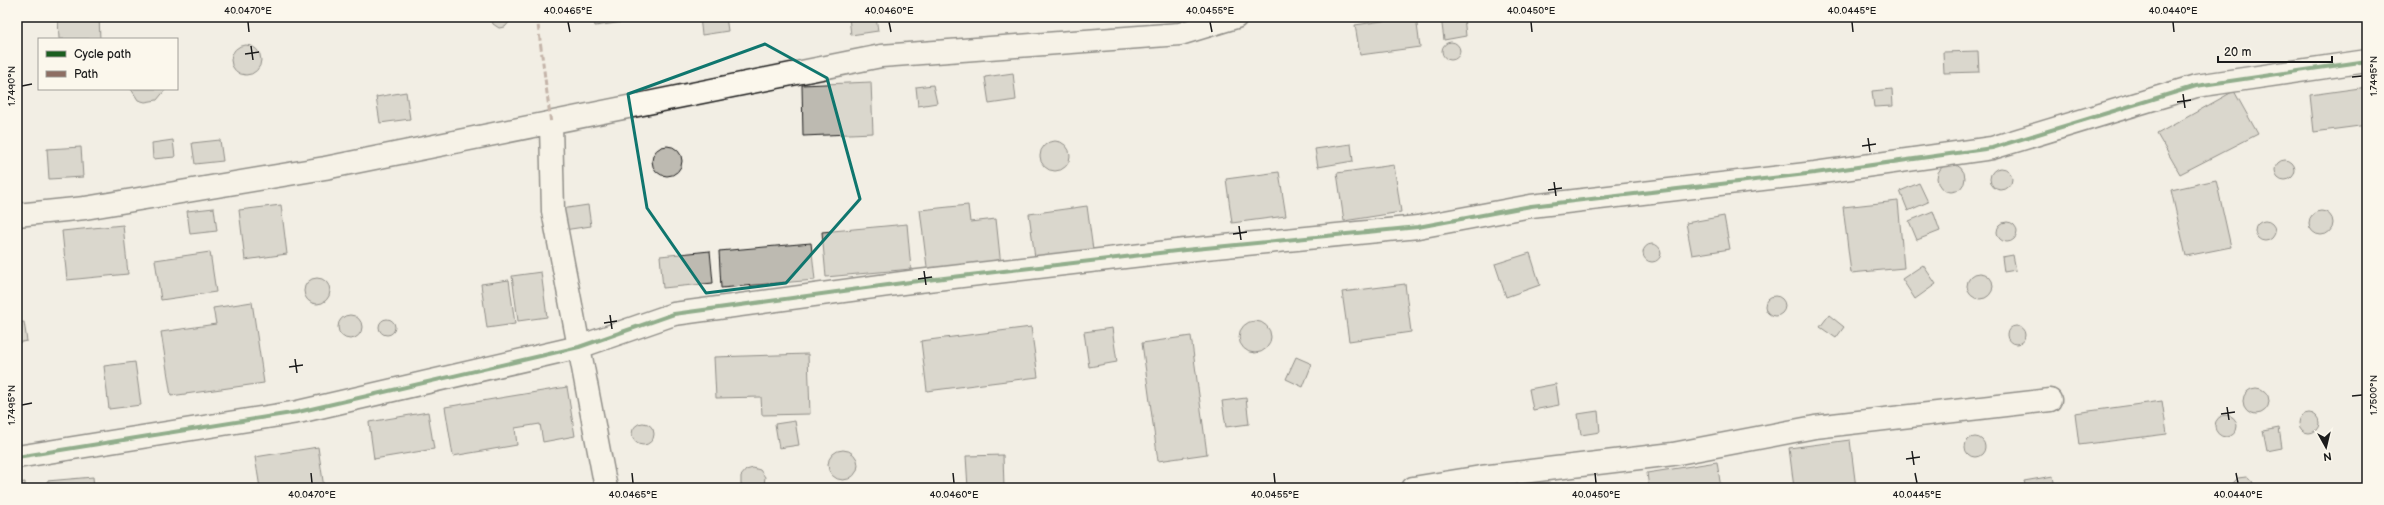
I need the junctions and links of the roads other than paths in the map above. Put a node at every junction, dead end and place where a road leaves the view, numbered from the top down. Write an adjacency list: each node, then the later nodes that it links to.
1 (1236, 17): 3 (street)
2 (2367, 61): 5 (street)
3 (551, 124): 4 (street); 5 (street)
4 (17, 215)
5 (579, 347): 7 (street); 8 (street)
6 (2050, 400): 9 (street)
7 (17, 457)
8 (606, 488)
9 (1413, 488)

